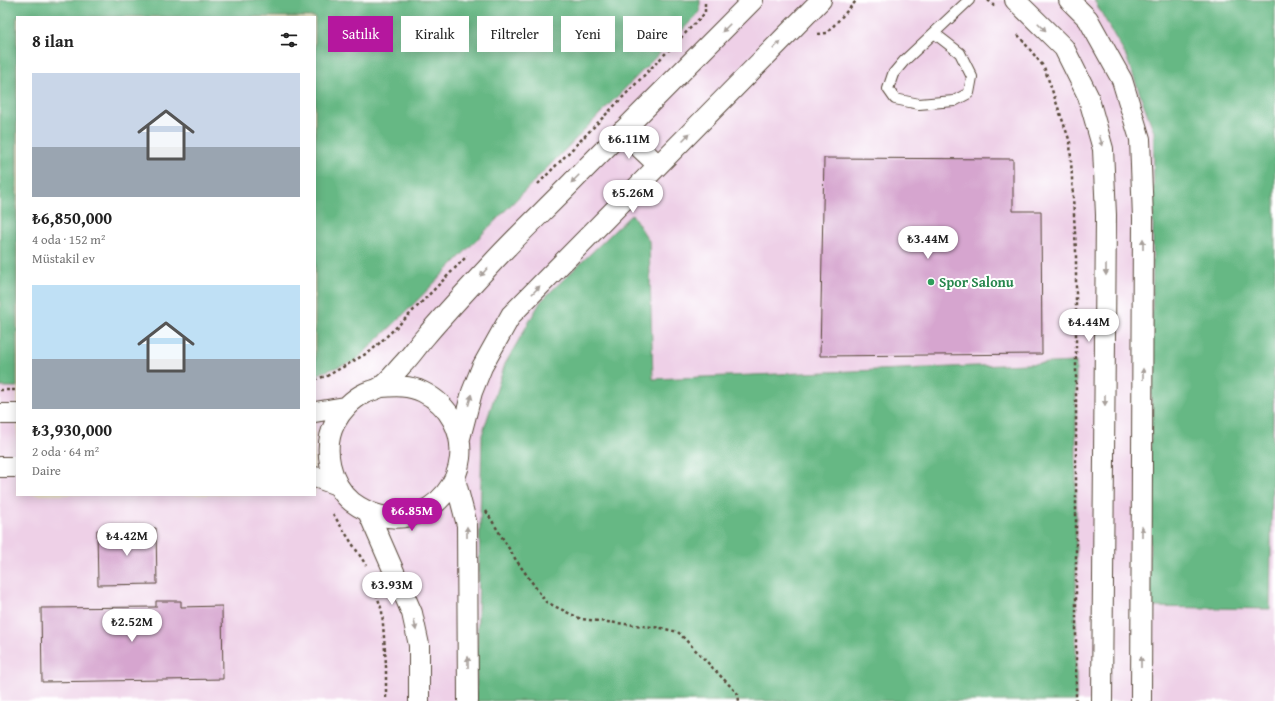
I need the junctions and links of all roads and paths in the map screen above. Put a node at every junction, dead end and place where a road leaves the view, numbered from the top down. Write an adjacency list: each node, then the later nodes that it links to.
1 (705, 0): 13 (path)
2 (753, 0): 11 (street, one-way to 11)
3 (821, 0): 12 (street, one-way to 3)
4 (969, 0): 10 (lane)
5 (988, 0): 8 (path)
6 (1015, 0): 39 (street, one-way to 39)
7 (1069, 0): 40 (street, one-way to 7)
8 (1000, 13)
9 (1015, 31): 38 (path)
10 (934, 33): 10 (lane)
11 (622, 131): 12 (street); 16 (street, one-way to 16)
12 (658, 165): 23 (street, one-way to 12)
13 (533, 189)
14 (472, 251): 15 (path)
15 (316, 378)
16 (381, 387): 19 (street); 23 (street)
17 (0, 390): 18 (path)
18 (16, 390)
19 (345, 407): 20 (street); 28 (street)
20 (316, 412)
21 (0, 414): 22 (street)
22 (16, 414)
23 (460, 438): 27 (street)
24 (0, 467): 25 (street)
25 (16, 467)
26 (316, 477): 28 (street)
27 (455, 479): 29 (street); 31 (street)
28 (337, 485): 31 (street)
29 (462, 506): 36 (street, one-way to 29); 37 (path)
30 (330, 511): 32 (path)
31 (368, 512): 35 (street, one-way to 35)
32 (369, 569)
33 (371, 576): 34 (path)
34 (386, 701)
35 (419, 701)
36 (468, 701)
37 (739, 701)
38 (1076, 701)
39 (1102, 701)
40 (1141, 701)

